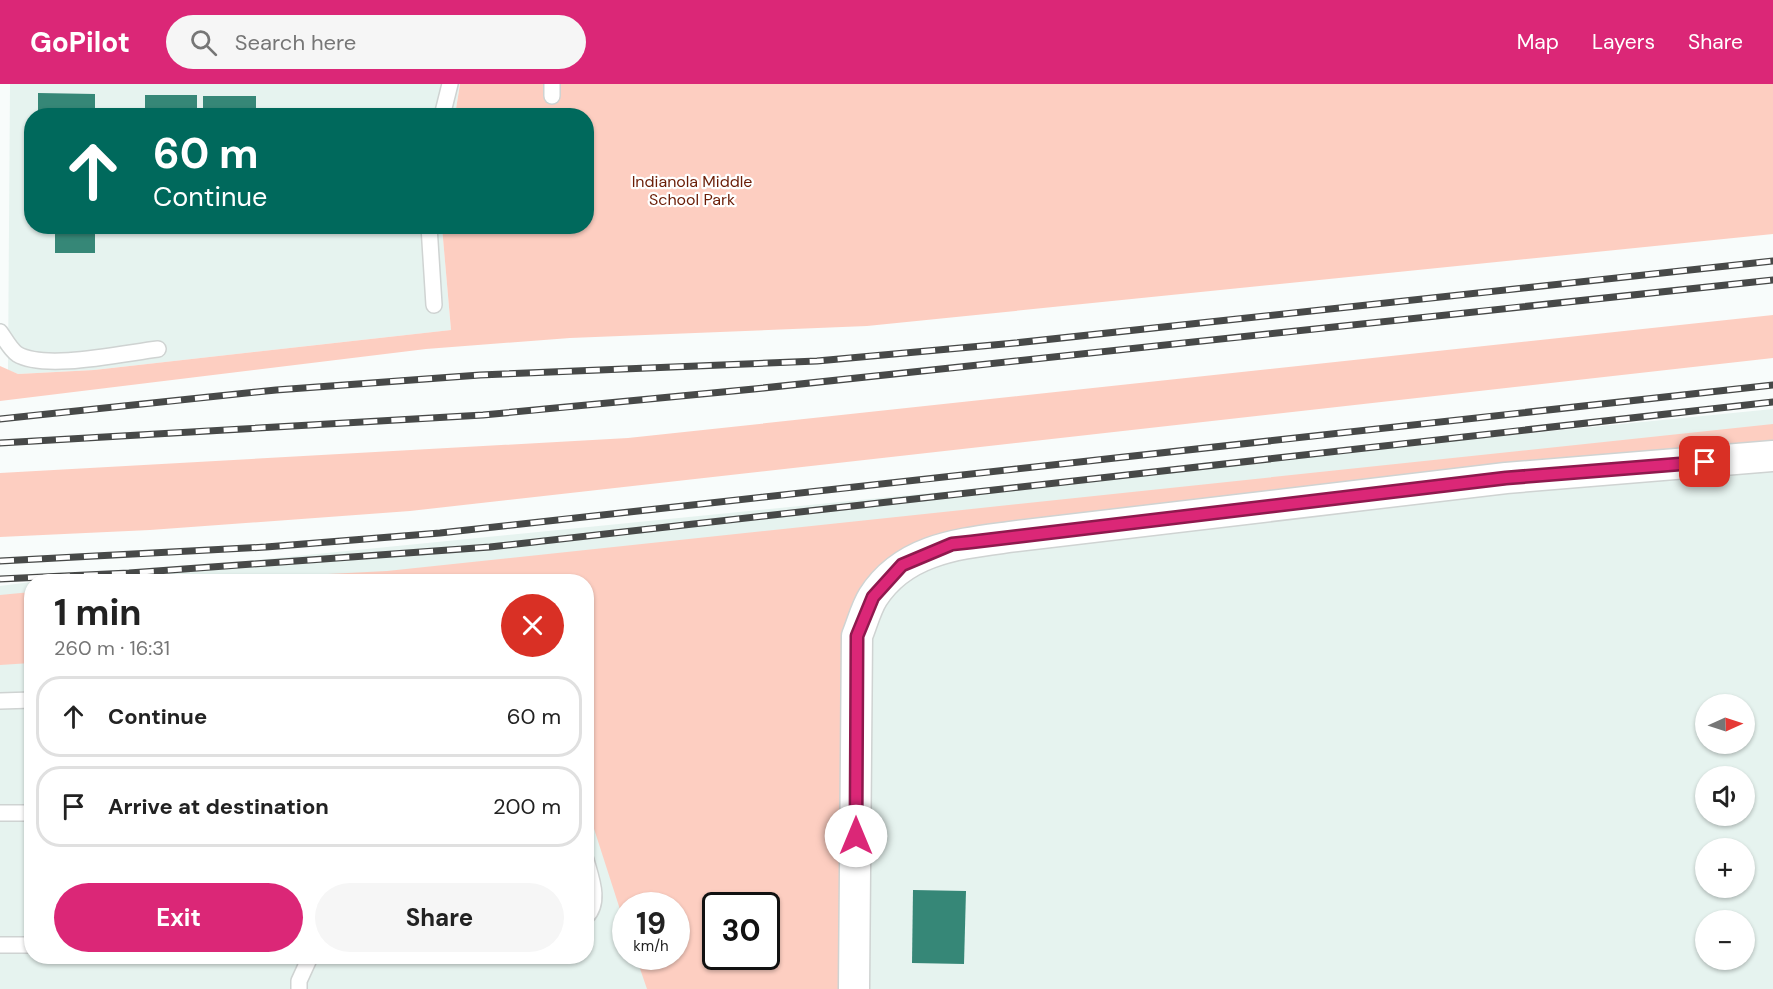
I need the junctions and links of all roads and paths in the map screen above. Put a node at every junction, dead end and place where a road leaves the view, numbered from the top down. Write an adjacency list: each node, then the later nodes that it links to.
1 (450, 84): 2 (lane)
2 (444, 108)
3 (430, 234): 4 (lane)
4 (434, 305)
5 (0, 332): 6 (lane)
6 (158, 349)
7 (1773, 456): 16 (street)
8 (24, 700): 9 (lane)
9 (0, 701)
10 (0, 813): 11 (lane)
11 (24, 813)
12 (0, 945): 13 (lane)
13 (24, 945)
14 (307, 964): 15 (lane)
15 (299, 989)
16 (854, 989)

